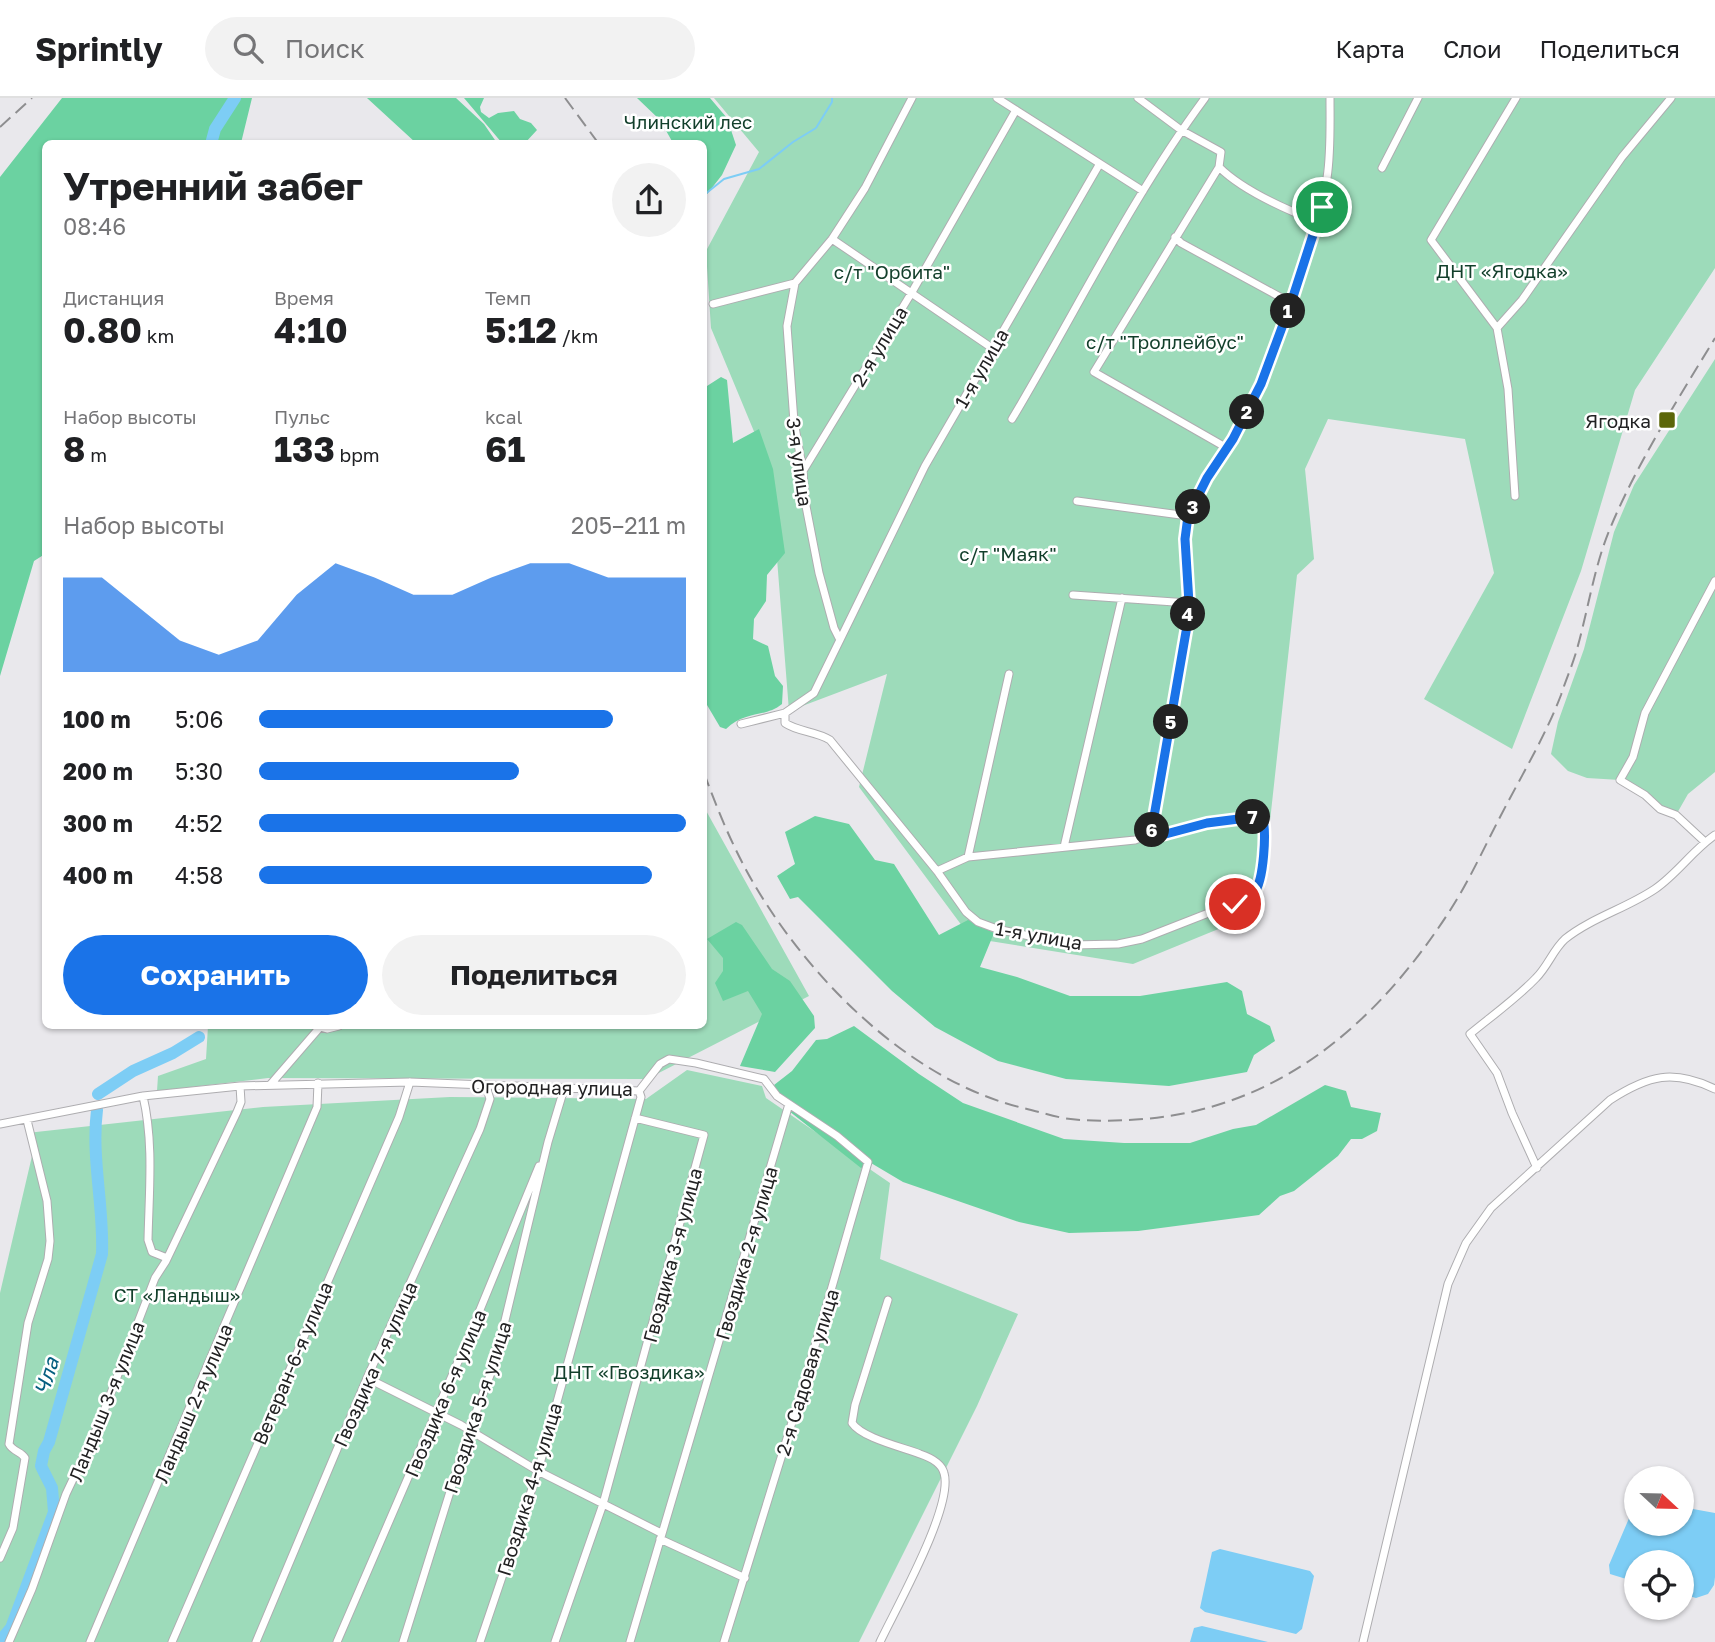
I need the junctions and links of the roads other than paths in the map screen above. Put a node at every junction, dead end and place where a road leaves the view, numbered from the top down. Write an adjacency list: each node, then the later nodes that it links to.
1 (912, 98): 17 (street, 3-я улица)
2 (997, 98): 9 (street)
3 (1138, 98): 10 (street)
4 (1205, 98): 10 (street)
5 (1330, 98): 15 (street)
6 (1418, 98): 13 (street)
7 (1516, 98): 22 (street)
8 (1671, 98): 22 (street)
9 (1016, 110): 11 (street); 19 (street, 2-я улица)
10 (1181, 130): 12 (street); 14 (street)
11 (1099, 165): 14 (street); 23 (street, 1-я улица)
12 (1219, 167): 15 (street); 16 (street)
13 (1382, 168)
14 (1143, 191): 24 (street)
15 (1318, 222): 20 (street)
16 (1175, 237): 20 (street); 25 (street)
17 (832, 239): 18 (street, 3-я улица); 19 (street)
18 (795, 283): 21 (street); 26 (street, 3-я улица)
19 (912, 292): 23 (street); 26 (street, 2-я улица)
20 (1291, 303): 25 (street)
21 (713, 304)
22 (1497, 328): 27 (street)
23 (992, 348): 34 (street, 1-я улица)
24 (1013, 419)
25 (1227, 448): 29 (street)
26 (803, 471): 34 (street, 3-я улица)
27 (1515, 496)
28 (1077, 501): 29 (street)
29 (1188, 516): 33 (street)
30 (1715, 581): 40 (street)
31 (1073, 595): 32 (street)
32 (1122, 598): 33 (street); 41 (street)
33 (1189, 603): 38 (street)
34 (839, 638): 36 (street, 1-я улица)
35 (1009, 674): 42 (street)
36 (785, 713): 37 (street, 1-я улица); 43 (street, 1-я улица)
37 (741, 724)
38 (1151, 834): 41 (street, 1-я улица); 43 (street, 1-я улица)
39 (1715, 835): 40 (street)
40 (1705, 842): 60 (street)
41 (1064, 847): 42 (street, 1-я улица)
42 (968, 857): 43 (street, 1-я улица)
43 (937, 871)
44 (318, 1029): 47 (street)
45 (410, 1082): 46 (street, Огородная улица); 49 (street, Огородная улица); 73 (street, Ветеран-6-я улица)
46 (318, 1083): 47 (street, Огородная улица); 72 (street, Ландыш 2-я улица)
47 (270, 1085): 48 (street, Огородная улица)
48 (240, 1086): 53 (street, Огородная улица); 61 (street, Ландыш 3-я улица)
49 (486, 1086): 50 (street, Огородная улица); 63 (street, Гвоздика 7-я улица)
50 (564, 1089): 52 (street, Огородная улица); 58 (street, Гвоздика 5-я улица)
51 (1715, 1089): 60 (street)
52 (639, 1091): 54 (street, Огородная улица); 55 (street, Гвоздика 4-я улица)
53 (143, 1096): 56 (street, Огородная улица); 61 (street)
54 (789, 1104): 59 (street, Огородная улица); 68 (street, Гвоздика 2-я улица)
55 (635, 1118): 66 (street, Гвоздика 4-я улица); 67 (street, Гвоздика 3-я улица)
56 (27, 1120): 57 (street, Огородная улица); 69 (street)
57 (0, 1124)
58 (548, 1142): 64 (street, Гвоздика 6-я улица); 65 (street, Гвоздика 5-я улица)
59 (868, 1166): 70 (street, 2-я Садовая улица)
60 (1537, 1168): 82 (street)
61 (167, 1258): 71 (street, Ландыш 3-я улица)
62 (888, 1300): 81 (street)
63 (367, 1378): 64 (street); 74 (street, Гвоздика 7-я улица)
64 (436, 1413): 65 (street); 75 (street, Гвоздика 6-я улица)
65 (469, 1431): 66 (street); 76 (street, Гвоздика 5-я улица)
66 (538, 1471): 67 (street); 77 (street, Гвоздика 4-я улица)
67 (603, 1504): 68 (street); 78 (street, Гвоздика 3-я улица)
68 (661, 1536): 70 (street); 79 (street, Гвоздика 2-я улица)
69 (0, 1558)
70 (745, 1578): 80 (street, 2-я Садовая улица)
71 (9, 1642)
72 (90, 1642)
73 (172, 1642)
74 (256, 1642)
75 (337, 1642)
76 (403, 1642)
77 (480, 1642)
78 (555, 1642)
79 (630, 1642)
80 (724, 1642)
81 (880, 1642)
82 (1363, 1642)

